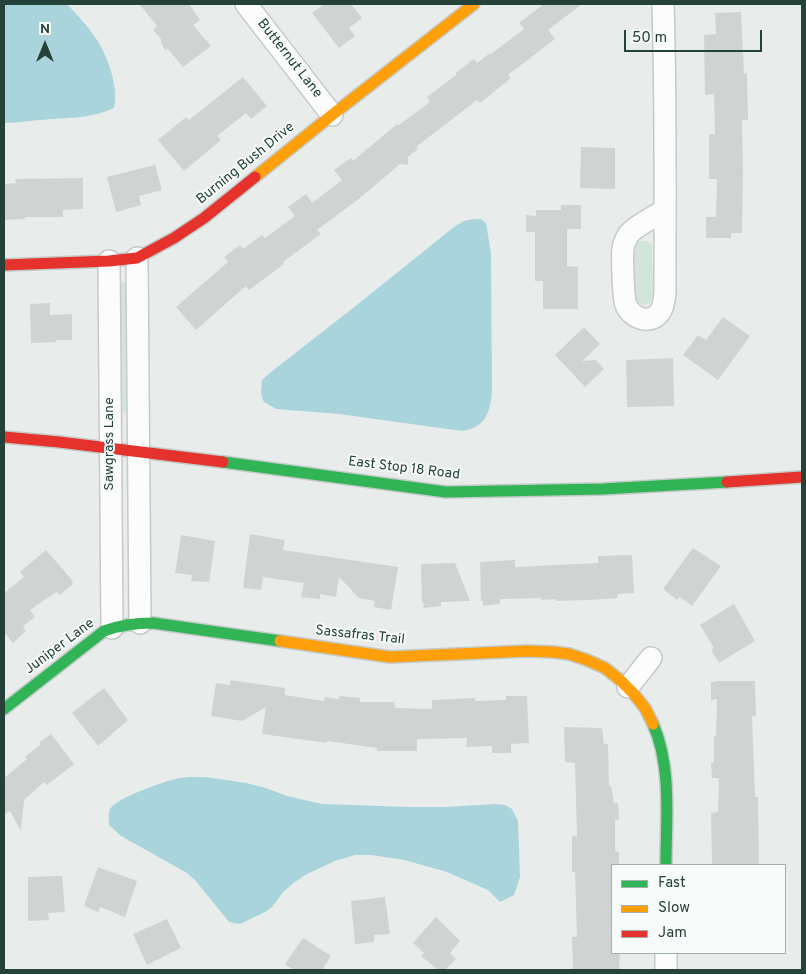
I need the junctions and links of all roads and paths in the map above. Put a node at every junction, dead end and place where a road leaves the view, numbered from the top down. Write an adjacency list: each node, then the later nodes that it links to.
1 (246, 4): 4 (street, Butternut Lane)
2 (474, 4): 4 (street, Burning Bush Drive)
3 (663, 4): 5 (street)
4 (332, 115): 6 (street, Burning Bush Drive)
5 (665, 210)
6 (137, 258): 7 (street, Burning Bush Drive); 11 (street, Sawgrass Lane)
7 (109, 261): 8 (street, Burning Bush Drive); 10 (street, Sawgrass Lane)
8 (4, 265)
9 (4, 437): 10 (street, East Stop 18 Road)
10 (110, 448): 11 (street, East Stop 18 Road); 14 (street, Sawgrass Lane)
11 (139, 452): 12 (street, East Stop 18 Road); 13 (street, Sawgrass Lane)
12 (802, 477)
13 (140, 623): 14 (street, Sassafras Trail); 16 (street, Sassafras Trail)
14 (112, 628): 17 (street, Juniper Lane)
15 (651, 658): 16 (street)
16 (628, 687): 18 (street, Sassafras Trail)
17 (4, 709)
18 (666, 864)
19 (666, 954): 20 (street)
20 (666, 970)

